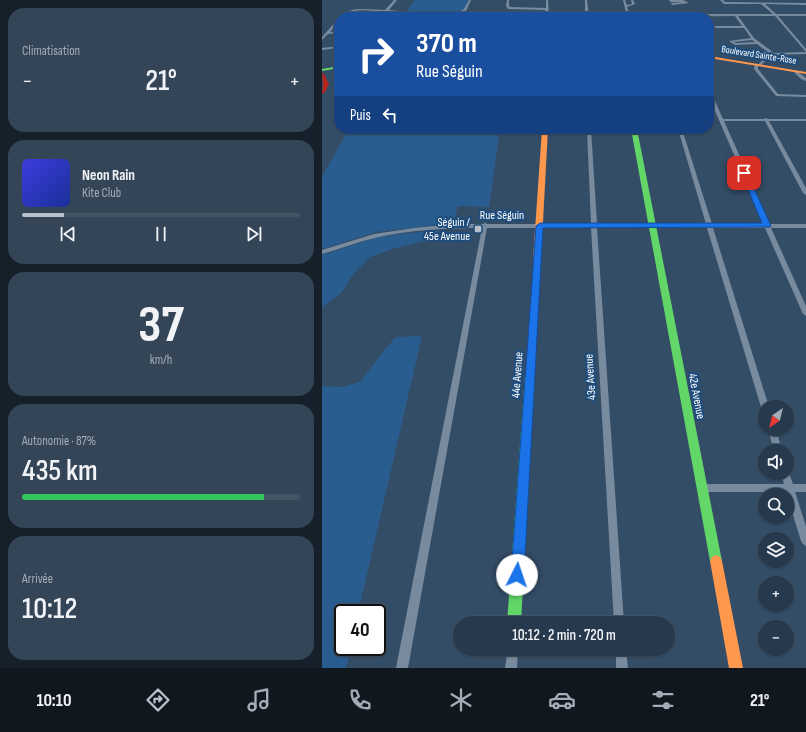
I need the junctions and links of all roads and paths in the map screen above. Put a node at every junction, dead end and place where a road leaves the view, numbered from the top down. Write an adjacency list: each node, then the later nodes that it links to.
1 (396, 0): 15 (street)
2 (470, 0): 18 (street)
3 (508, 0): 14 (street)
4 (547, 0): 14 (street)
5 (586, 0): 19 (street)
6 (624, 0): 13 (street)
7 (632, 0): 13 (street)
8 (721, 0): 11 (street)
9 (758, 0): 11 (street)
10 (671, 2): 21 (street)
11 (762, 4): 12 (street); 24 (street)
12 (806, 4)
13 (626, 6): 20 (street)
14 (547, 9)
15 (386, 11): 16 (street); 17 (street)
16 (347, 12)
17 (406, 12)
18 (461, 12)
19 (587, 12)
20 (628, 12)
21 (675, 12)
22 (714, 15): 23 (street)
23 (736, 15): 24 (street); 28 (street)
24 (775, 15): 25 (street); 36 (street)
25 (806, 15)
26 (334, 25): 30 (street)
27 (714, 27): 28 (street)
28 (744, 27): 32 (street)
29 (334, 32): 30 (street)
30 (327, 33): 31 (street)
31 (322, 39)
32 (753, 39): 33 (street); 33 (street)
33 (757, 43): 37 (street)
34 (334, 48): 35 (street)
35 (322, 49)
36 (806, 52): 37 (street)
37 (773, 54): 39 (street)
38 (714, 58): 39 (main road, Boulevard Sainte-Rose)
39 (758, 65): 41 (main road, Boulevard Sainte-Rose); 46 (street)
40 (334, 69): 42 (main road)
41 (795, 71): 43 (main road, Boulevard Sainte-Rose); 44 (street)
42 (322, 72): 45 (main road)
43 (806, 73)
44 (806, 80)
45 (322, 92)
46 (806, 96)
47 (714, 104): 49 (street)
48 (766, 119): 49 (street); 50 (street); 55 (street)
49 (721, 120): 61 (street)
50 (806, 120)
51 (545, 134): 57 (main road, 44e Avenue)
52 (589, 134): 58 (street, 43e Avenue)
53 (635, 134): 59 (main road, 42e Avenue)
54 (681, 134): 60 (street)
55 (806, 192)
56 (485, 225): 57 (street, Rue Séguin); 63 (street, Rue Séguin); 78 (street)
57 (540, 226): 58 (street, Rue Séguin); 74 (main road, 44e Avenue)
58 (594, 226): 59 (street, Rue Séguin); 75 (street, 43e Avenue)
59 (652, 226): 60 (street, Rue Séguin); 67 (main road, 42e Avenue)
60 (709, 226): 61 (street, Rue Séguin); 65 (street)
61 (767, 226): 62 (street, Rue Séguin); 64 (street)
62 (806, 226)
63 (322, 252)
64 (806, 314)
65 (763, 400)
66 (787, 480): 69 (street)
67 (702, 488): 68 (street); 81 (main road, 42e Avenue)
68 (758, 488)
69 (790, 488)
70 (794, 488): 71 (street)
71 (806, 488)
72 (794, 501): 73 (street)
73 (806, 541)
74 (514, 616)
75 (619, 616)
76 (512, 656): 79 (street)
77 (621, 656): 80 (street)
78 (402, 668)
79 (511, 668)
80 (622, 668)
81 (736, 668)

